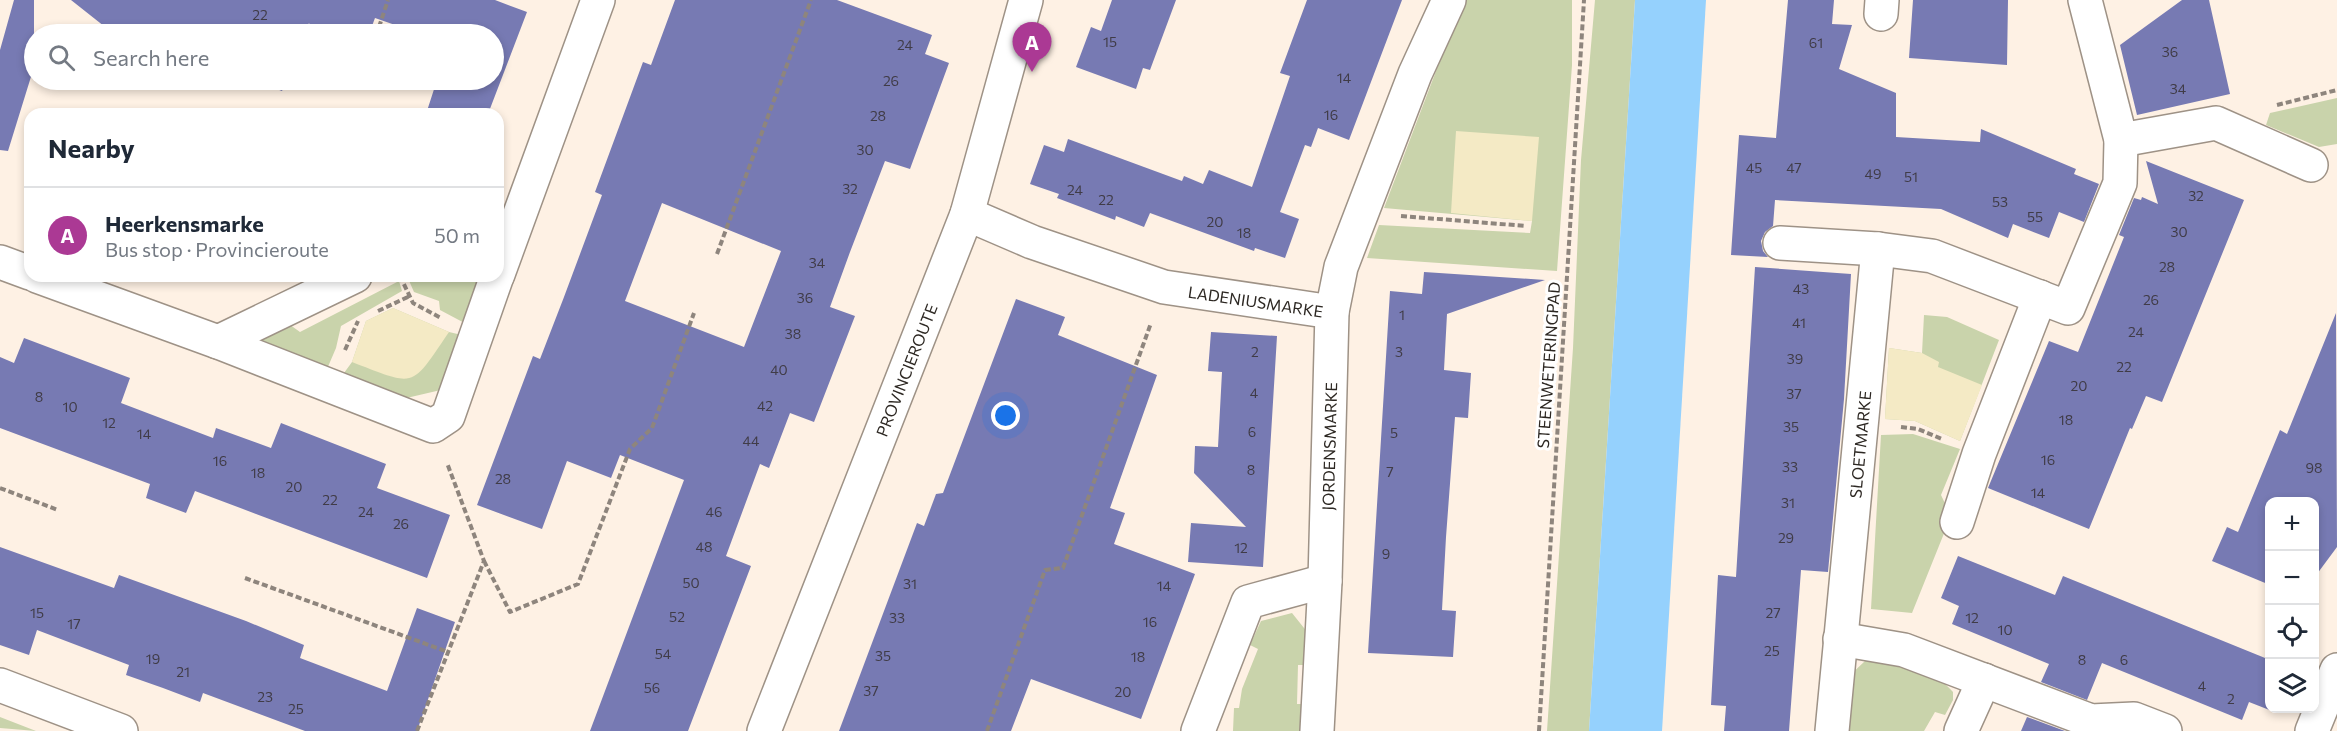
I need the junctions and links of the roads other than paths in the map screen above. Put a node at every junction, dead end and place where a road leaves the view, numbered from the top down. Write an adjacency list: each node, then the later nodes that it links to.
1 (1449, 0): 18 (street, LADENIUSMARKE)
2 (2085, 0): 5 (street)
3 (594, 1): 8 (street)
4 (1018, 2): 7 (street, PROVINCIEROUTE)
5 (2121, 140): 6 (street); 17 (street)
6 (2311, 165)
7 (967, 214): 18 (street, LADENIUSMARKE); 27 (street, PROVINCIEROUTE)
8 (508, 217): 9 (street)
9 (504, 240)
10 (1780, 243): 11 (street)
11 (1878, 249): 17 (street); 22 (street, SLOETMARKE)
12 (0, 262): 13 (street)
13 (24, 271)
14 (53, 282): 19 (street)
15 (343, 282): 19 (street)
16 (495, 282): 19 (street)
17 (2040, 297): 20 (street)
18 (1332, 312): 21 (street, JORDENSMARKE)
19 (218, 342)
20 (1957, 522)
21 (1325, 581): 28 (street); 29 (street, JORDENSMARKE)
22 (1840, 639): 24 (street); 30 (street, SLOETMARKE)
23 (2337, 670): 33 (street)
24 (1984, 680): 31 (street); 32 (street)
25 (0, 686): 26 (street)
26 (121, 731)
27 (764, 731)
28 (1198, 731)
29 (1317, 731)
30 (1832, 731)
31 (1961, 731)
32 (2165, 731)
33 (2312, 731)

